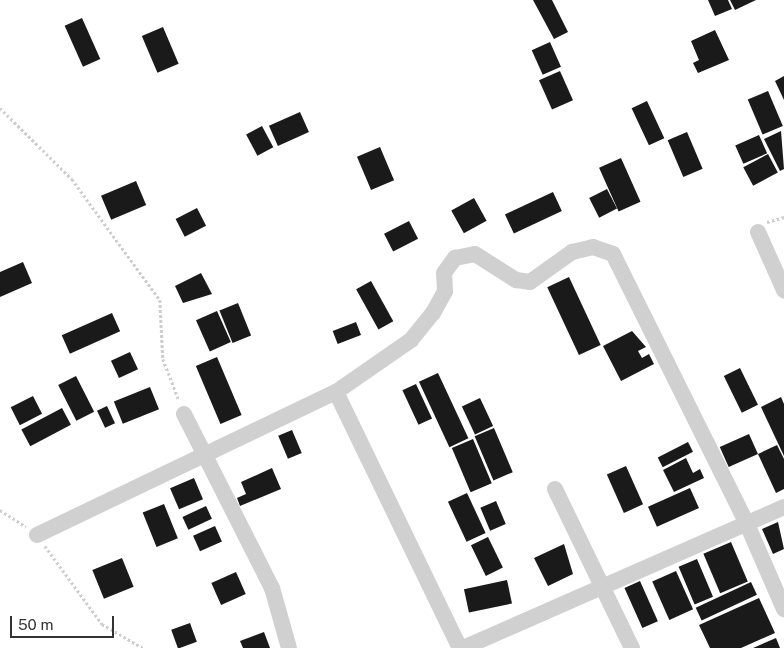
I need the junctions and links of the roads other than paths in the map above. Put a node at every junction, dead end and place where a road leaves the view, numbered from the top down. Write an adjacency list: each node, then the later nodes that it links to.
1 (758, 232): 2 (street)
2 (784, 290)
3 (336, 392): 5 (street); 8 (street); 13 (street)
4 (184, 414): 5 (street)
5 (204, 453): 9 (street); 12 (street)
6 (555, 489): 10 (street)
7 (784, 507): 8 (street)
8 (748, 524): 10 (street); 11 (street)
9 (37, 535)
10 (606, 586): 13 (street); 14 (street)
11 (784, 609)
12 (289, 648)
13 (462, 648)
14 (632, 648)

